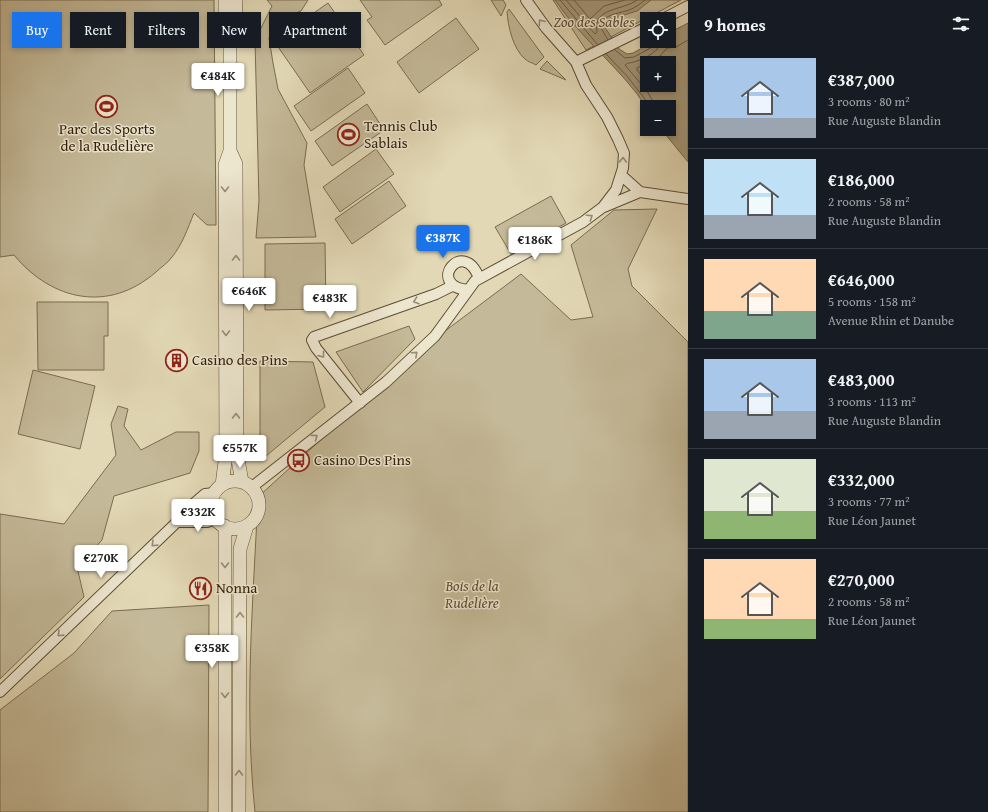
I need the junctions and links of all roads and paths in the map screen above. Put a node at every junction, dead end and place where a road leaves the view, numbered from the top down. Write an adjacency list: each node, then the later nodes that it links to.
1 (225, 0): 5 (street)
2 (236, 0): 6 (street)
3 (526, 0): 10 (street, one-way to 3)
4 (688, 6): 7 (street)
5 (225, 12)
6 (236, 12)
7 (676, 12)
8 (640, 31): 10 (street)
9 (230, 48): 11 (street)
10 (576, 62): 12 (street, one-way to 10)
11 (230, 151): 20 (street, one-way to 11); 21 (street, one-way to 21)
12 (621, 175): 13 (street); 15 (street)
13 (640, 192): 14 (street); 15 (street)
14 (688, 198)
15 (603, 207): 16 (street, one-way to 15)
16 (479, 278): 17 (street); 18 (street)
17 (452, 286): 18 (street); 19 (street, one-way to 19)
18 (468, 290): 19 (street, one-way to 18)
19 (360, 403): 20 (street, one-way to 19)
20 (247, 485): 21 (street); 24 (street)
21 (218, 489): 22 (street); 23 (street)
22 (177, 522): 23 (street); 25 (street, one-way to 25)
23 (221, 523): 24 (street); 26 (street, one-way to 26)
24 (247, 526): 27 (street, one-way to 24)
25 (0, 692)
26 (225, 812)
27 (239, 812)

